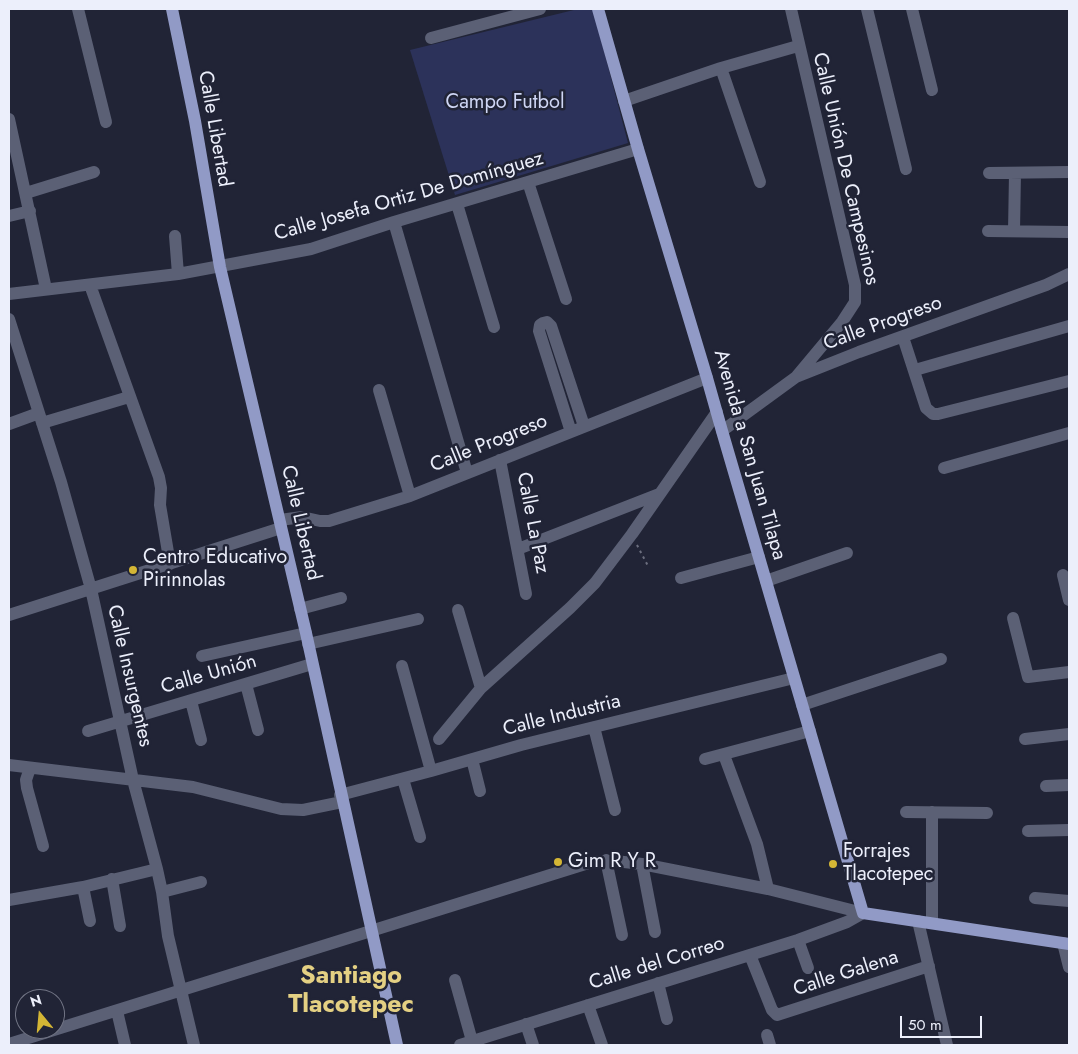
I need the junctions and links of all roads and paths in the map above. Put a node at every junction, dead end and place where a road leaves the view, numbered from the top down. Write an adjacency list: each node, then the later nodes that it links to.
1 (78, 9): 14 (street)
2 (172, 9): 32 (main road, Calle Libertad)
3 (540, 9): 8 (street)
4 (598, 9): 12 (main road, Avenida a San Juan Tilapa)
5 (791, 9): 9 (street, Calle Unión De Campesinos)
6 (867, 9): 16 (street)
7 (912, 9): 11 (street)
8 (431, 38)
9 (798, 46): 10 (street); 44 (street, Calle Unión De Campesinos)
10 (720, 68): 12 (street); 22 (street)
11 (932, 90)
12 (624, 101): 15 (main road, Avenida a San Juan Tilapa)
13 (9, 119): 23 (street)
14 (106, 122)
15 (638, 149): 21 (street, Calle Josefa Ortiz De Domínguez); 45 (main road, Avenida a San Juan Tilapa)
16 (906, 170)
17 (94, 172): 23 (street)
18 (1069, 172): 20 (street)
19 (989, 173): 20 (street)
20 (1015, 173): 29 (street)
21 (528, 182): 24 (street, Calle Josefa Ortiz De Domínguez); 38 (street)
22 (760, 182)
23 (26, 193): 25 (street)
24 (457, 204): 27 (street, Calle Josefa Ortiz De Domínguez); 41 (street)
25 (30, 211): 26 (street); 36 (street)
26 (9, 216)
27 (394, 222): 32 (street, Calle Josefa Ortiz De Domínguez); 60 (street)
28 (988, 230): 29 (street)
29 (1014, 231): 30 (street)
30 (1069, 232)
31 (175, 236): 33 (street)
32 (220, 267): 33 (street, Calle Josefa Ortiz De Domínguez); 63 (main road, Calle Libertad)
33 (178, 274): 35 (street, Calle Josefa Ortiz De Domínguez)
34 (1069, 274): 42 (street, Calle Progreso)
35 (90, 285): 36 (street, Calle Josefa Ortiz De Domínguez); 48 (street)
36 (46, 289): 37 (street, Calle Josefa Ortiz De Domínguez)
37 (9, 294)
38 (566, 298)
39 (9, 319): 52 (street, Calle Insurgentes)
40 (1069, 326): 43 (street)
41 (494, 327)
42 (903, 337): 43 (street); 44 (street, Calle Progreso)
43 (915, 370): 46 (street)
44 (796, 377): 55 (street, Calle Progreso)
45 (708, 378): 51 (main road, Avenida a San Juan Tilapa); 54 (street, Calle Progreso)
46 (1069, 380)
47 (379, 390): 62 (street)
48 (129, 397): 52 (street); 68 (street)
49 (577, 407): 50 (street); 50 (street); 54 (street)
50 (565, 411): 56 (street)
51 (717, 412): 55 (main road, Avenida a San Juan Tilapa); 61 (street)
52 (41, 418): 53 (street); 73 (street, Calle Insurgentes)
53 (9, 424)
54 (584, 426): 56 (street, Calle Progreso)
55 (722, 431): 67 (main road, Avenida a San Juan Tilapa)
56 (571, 432): 58 (street, Calle Progreso)
57 (1069, 433): 59 (street)
58 (500, 460): 60 (street, Calle Progreso); 65 (street, Calle La Paz)
59 (944, 468)
60 (466, 473): 62 (street, Calle Progreso)
61 (659, 494): 64 (street); 65 (street)
62 (410, 496): 63 (street, Calle Progreso)
63 (281, 524): 68 (street); 77 (main road, Calle Libertad)
64 (632, 534): 69 (path); 90 (street)
65 (518, 549): 74 (street, Calle La Paz)
66 (847, 553): 72 (street)
67 (759, 557): 71 (street); 72 (main road, Avenida a San Juan Tilapa)
68 (170, 564): 73 (street)
69 (648, 566)
70 (1063, 575): 76 (street)
71 (681, 578)
72 (766, 581): 88 (main road, Avenida a San Juan Tilapa)
73 (91, 589): 79 (street); 93 (street, Calle Insurgentes)
74 (526, 594)
75 (341, 598): 77 (street)
76 (1069, 600)
77 (300, 609): 82 (main road, Calle Libertad)
78 (458, 610): 90 (street)
79 (9, 615)
80 (418, 618): 82 (street)
81 (1013, 618): 87 (street)
82 (307, 639): 83 (street); 85 (main road, Calle Libertad)
83 (202, 656)
84 (941, 658): 92 (street)
85 (312, 664): 89 (street, Calle Unión); 113 (main road, Calle Libertad)
86 (402, 666): 107 (street)
87 (1069, 672)
88 (794, 678): 92 (main road, Avenida a San Juan Tilapa); 94 (street, Calle Industria)
89 (246, 684): 91 (street, Calle Unión); 95 (street)
90 (481, 688): 99 (street)
91 (191, 700): 93 (street, Calle Unión); 101 (street)
92 (802, 705): 97 (main road, Avenida a San Juan Tilapa)
93 (120, 721): 96 (street, Calle Unión); 109 (street, Calle Insurgentes)
94 (594, 728): 103 (street, Calle Industria); 114 (street)
95 (258, 730)
96 (88, 731)
97 (810, 731): 102 (street); 133 (main road, Avenida a San Juan Tilapa)
98 (1069, 734): 100 (street)
99 (439, 739)
100 (1025, 739)
101 (201, 740)
102 (724, 755): 104 (street); 128 (street)
103 (472, 759): 107 (street, Calle Industria); 112 (street)
104 (705, 759)
105 (9, 765): 106 (street, Calle Industria)
106 (30, 768): 109 (street, Calle Industria); 121 (street)
107 (431, 771): 108 (street, Calle Industria)
108 (403, 778): 113 (street, Calle Industria); 120 (street)
109 (133, 780): 113 (street, Calle Industria); 124 (street, Calle Insurgentes)
110 (1069, 785): 111 (street)
111 (1046, 786)
112 (480, 791)
113 (341, 798): 138 (main road, Calle Libertad)
114 (615, 810)
115 (906, 812): 116 (street)
116 (932, 812): 117 (street); 136 (street)
117 (987, 813)
118 (1069, 830): 119 (street)
119 (1028, 831)
120 (420, 837)
121 (43, 846)
122 (606, 860): 123 (street); 138 (street); 140 (street)
123 (642, 864): 128 (street); 139 (street)
124 (157, 869): 125 (street); 129 (street, Calle Insurgentes)
125 (112, 879): 127 (street); 137 (street)
126 (201, 882): 129 (street)
127 (82, 887): 131 (street); 134 (street)
128 (768, 889): 133 (street)
129 (162, 892): 149 (street, Calle Insurgentes)
130 (1035, 898): 132 (street)
131 (9, 900)
132 (1069, 902)
133 (863, 913): 135 (main road); 141 (street, Calle del Correo)
134 (90, 921)
135 (918, 921): 136 (main road); 144 (street)
136 (932, 923): 142 (main road)
137 (120, 926)
138 (370, 930): 149 (street); 158 (main road, Calle Libertad)
139 (655, 932)
140 (622, 935)
141 (798, 940): 143 (street, Calle del Correo); 146 (street)
142 (1066, 944): 145 (street)
143 (750, 955): 144 (street, Calle Galena); 148 (street, Calle del Correo)
144 (929, 966): 162 (street)
145 (1069, 967)
146 (808, 968)
147 (455, 980): 154 (street)
148 (658, 983): 150 (street, Calle del Correo); 152 (street)
149 (181, 990): 151 (street); 157 (street, Calle Insurgentes)
150 (588, 1005): 153 (street, Calle del Correo); 161 (street)
151 (116, 1011): 155 (street); 156 (street)
152 (667, 1019)
153 (526, 1024): 154 (street, Calle del Correo); 160 (street)
154 (472, 1041): 159 (street, Calle del Correo)
155 (9, 1044)
156 (124, 1045)
157 (194, 1045)
158 (396, 1045)
159 (460, 1045)
160 (533, 1045)
161 (602, 1045)
162 (948, 1045)

